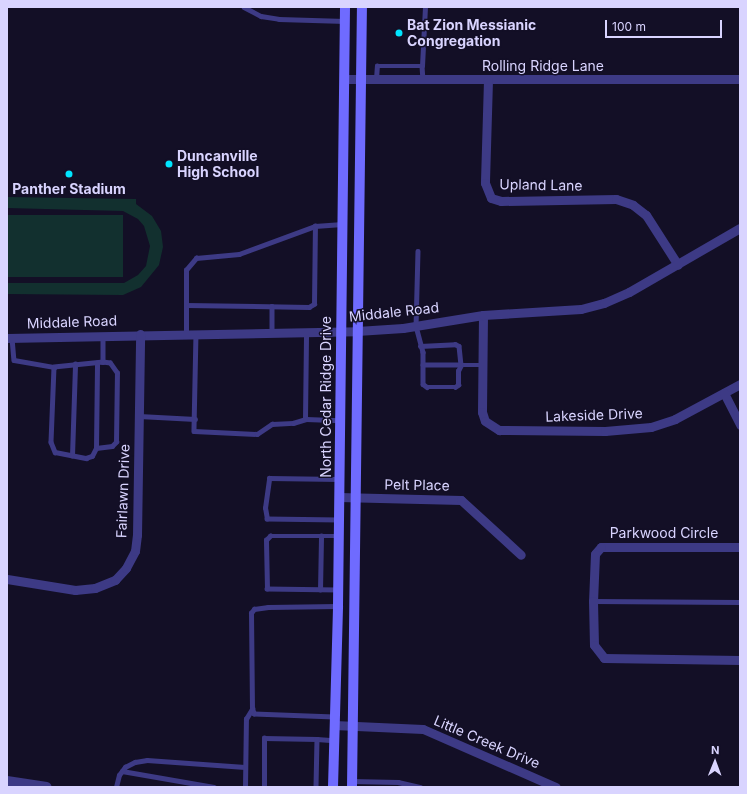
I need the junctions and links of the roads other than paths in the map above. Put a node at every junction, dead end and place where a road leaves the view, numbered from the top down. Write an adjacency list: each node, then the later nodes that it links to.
1 (244, 7): 5 (lane)
2 (345, 7): 5 (main road, North Cedar Ridge Drive)
3 (362, 7): 7 (main road)
4 (425, 7): 6 (lane)
5 (345, 21): 8 (main road, North Cedar Ridge Drive)
6 (422, 66): 9 (lane); 10 (lane)
7 (362, 78): 8 (street, Rolling Ridge Lane); 9 (street, Rolling Ridge Lane); 22 (main road)
8 (345, 79): 13 (main road, North Cedar Ridge Drive)
9 (376, 79): 10 (street, Rolling Ridge Lane)
10 (423, 79): 12 (street, Rolling Ridge Lane)
11 (740, 79): 12 (street, Rolling Ridge Lane)
12 (488, 80): 17 (street, Upland Lane)
13 (342, 224): 14 (lane); 25 (main road, North Cedar Ridge Drive)
14 (315, 226): 18 (lane); 19 (lane)
15 (740, 228): 17 (street, Middale Road)
16 (418, 251): 21 (lane)
17 (678, 264): 20 (street, Middale Road)
18 (186, 305): 19 (lane); 26 (lane)
19 (272, 306): 23 (lane)
20 (483, 315): 21 (street, Middale Road); 37 (street, Lakeside Drive)
21 (416, 326): 22 (street, Middale Road); 31 (lane)
22 (357, 331): 25 (street, Middale Road); 50 (main road)
23 (272, 332): 24 (street, Middale Road); 27 (street, Middale Road)
24 (306, 332): 25 (street, Middale Road); 43 (lane)
25 (339, 332): 44 (main road, North Cedar Ridge Drive)
26 (186, 333): 27 (street, Middale Road); 28 (street, Middale Road)
27 (196, 333): 42 (lane)
28 (140, 334): 29 (street, Middale Road); 41 (street, Fairlawn Drive)
29 (103, 335): 30 (street, Middale Road); 32 (lane)
30 (9, 338): 38 (lane)
31 (420, 346): 35 (lane); 36 (lane)
32 (104, 362): 33 (lane); 46 (lane)
33 (97, 363): 34 (lane); 46 (lane)
34 (75, 364): 38 (lane); 47 (lane)
35 (423, 365): 36 (lane); 36 (lane)
36 (461, 365): 37 (lane)
37 (482, 365): 40 (street, Lakeside Drive)
38 (54, 367): 47 (lane)
39 (740, 384): 40 (street, Lakeside Drive)
40 (724, 393): 45 (street)
41 (139, 416): 42 (lane); 56 (street, Fairlawn Drive)
42 (194, 419): 43 (lane)
43 (305, 419): 44 (lane)
44 (339, 420): 48 (main road, North Cedar Ridge Drive)
45 (740, 425)
46 (96, 448): 47 (lane)
47 (72, 456)
48 (340, 479): 49 (main road, North Cedar Ridge Drive); 51 (lane)
49 (340, 498): 50 (street, Pelt Place); 51 (main road, North Cedar Ridge Drive)
50 (356, 498): 55 (street, Pelt Place); 65 (main road)
51 (339, 520): 53 (main road, North Cedar Ridge Drive)
52 (321, 536): 53 (lane); 57 (lane); 57 (lane)
53 (339, 536): 58 (main road, North Cedar Ridge Drive)
54 (740, 546): 59 (street, Parkwood Circle)
55 (521, 555)
56 (7, 579)
57 (320, 590): 58 (lane)
58 (338, 590): 61 (main road, North Cedar Ridge Drive)
59 (593, 601): 60 (lane); 62 (street, Parkwood Circle)
60 (740, 602)
61 (338, 606): 63 (lane); 64 (main road, North Cedar Ridge Drive)
62 (740, 660)
63 (252, 709): 64 (lane); 68 (lane)
64 (334, 721): 65 (street, Little Creek Drive); 67 (main road, North Cedar Ridge Drive)
65 (352, 726): 71 (main road); 80 (street, Little Creek Drive)
66 (317, 740): 67 (lane); 76 (lane); 77 (lane)
67 (333, 740): 78 (main road, North Cedar Ridge Drive)
68 (245, 767): 69 (lane); 75 (lane)
69 (122, 771): 73 (lane); 74 (lane)
70 (7, 781): 72 (street)
71 (352, 784): 79 (lane)
72 (47, 787)
73 (116, 787)
74 (214, 787)
75 (244, 787)
76 (264, 787)
77 (316, 787)
78 (333, 787)
79 (420, 787)
80 (556, 787)

